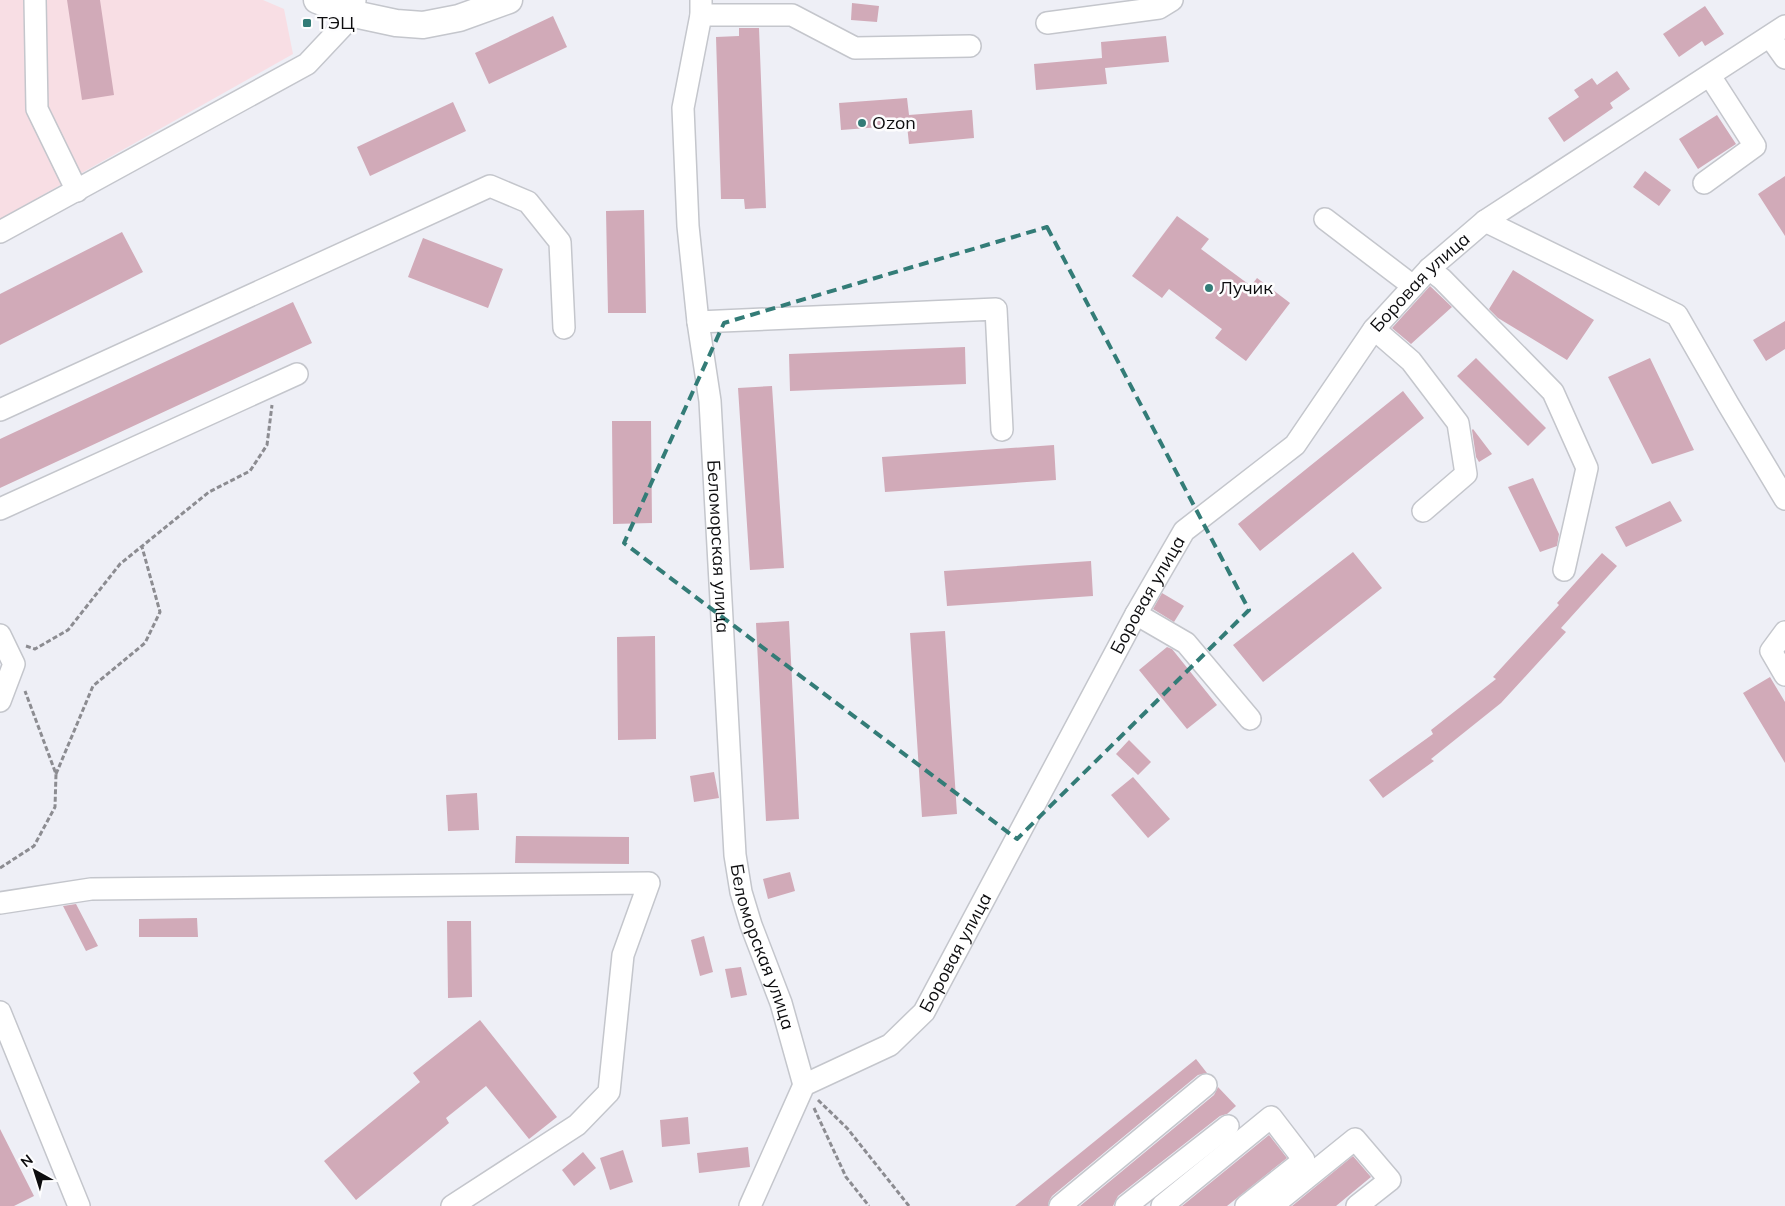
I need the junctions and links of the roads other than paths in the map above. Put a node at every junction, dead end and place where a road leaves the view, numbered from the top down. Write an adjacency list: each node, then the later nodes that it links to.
1 (36, 0): 13 (street)
2 (317, 0): 5 (main road)
3 (509, 0): 5 (main road)
4 (1172, 0): 7 (street)
5 (354, 7): 13 (street)
6 (701, 7): 9 (street); 19 (street, Беломорская улица)
7 (1047, 23)
8 (1777, 32): 10 (street); 11 (street, Боровая улица)
9 (970, 46)
10 (1785, 58)
11 (1710, 76): 12 (street); 15 (street, Боровая улица)
12 (1704, 183)
13 (77, 190): 16 (street)
14 (1325, 219): 18 (street)
15 (1485, 220): 17 (street, Боровая улица); 25 (street)
16 (0, 232)
17 (1429, 269): 18 (street, Боровая улица); 28 (street)
18 (1413, 286): 21 (street, Боровая улица)
19 (698, 322): 24 (street); 37 (street, Беломорская улица)
20 (564, 328): 23 (street)
21 (1374, 329): 27 (street); 29 (street, Боровая улица)
22 (298, 374): 26 (street)
23 (0, 410)
24 (1002, 430)
25 (1785, 499)
26 (0, 509)
27 (1423, 512)
28 (1564, 570)
29 (1136, 614): 34 (street); 37 (street, Боровая улица)
30 (1785, 632): 32 (street)
31 (9, 639): 33 (street)
32 (1785, 675)
33 (0, 701)
34 (1250, 719)
35 (0, 902): 41 (street)
36 (0, 1012): 40 (street)
37 (804, 1085): 42 (street)
38 (1206, 1085): 43 (street)
39 (1228, 1126): 44 (street)
40 (79, 1206)
41 (452, 1206)
42 (750, 1206)
43 (1060, 1206)
44 (1126, 1206)
45 (1162, 1206): 46 (street)
46 (1246, 1206)
47 (1272, 1206): 48 (street)
48 (1357, 1206)

